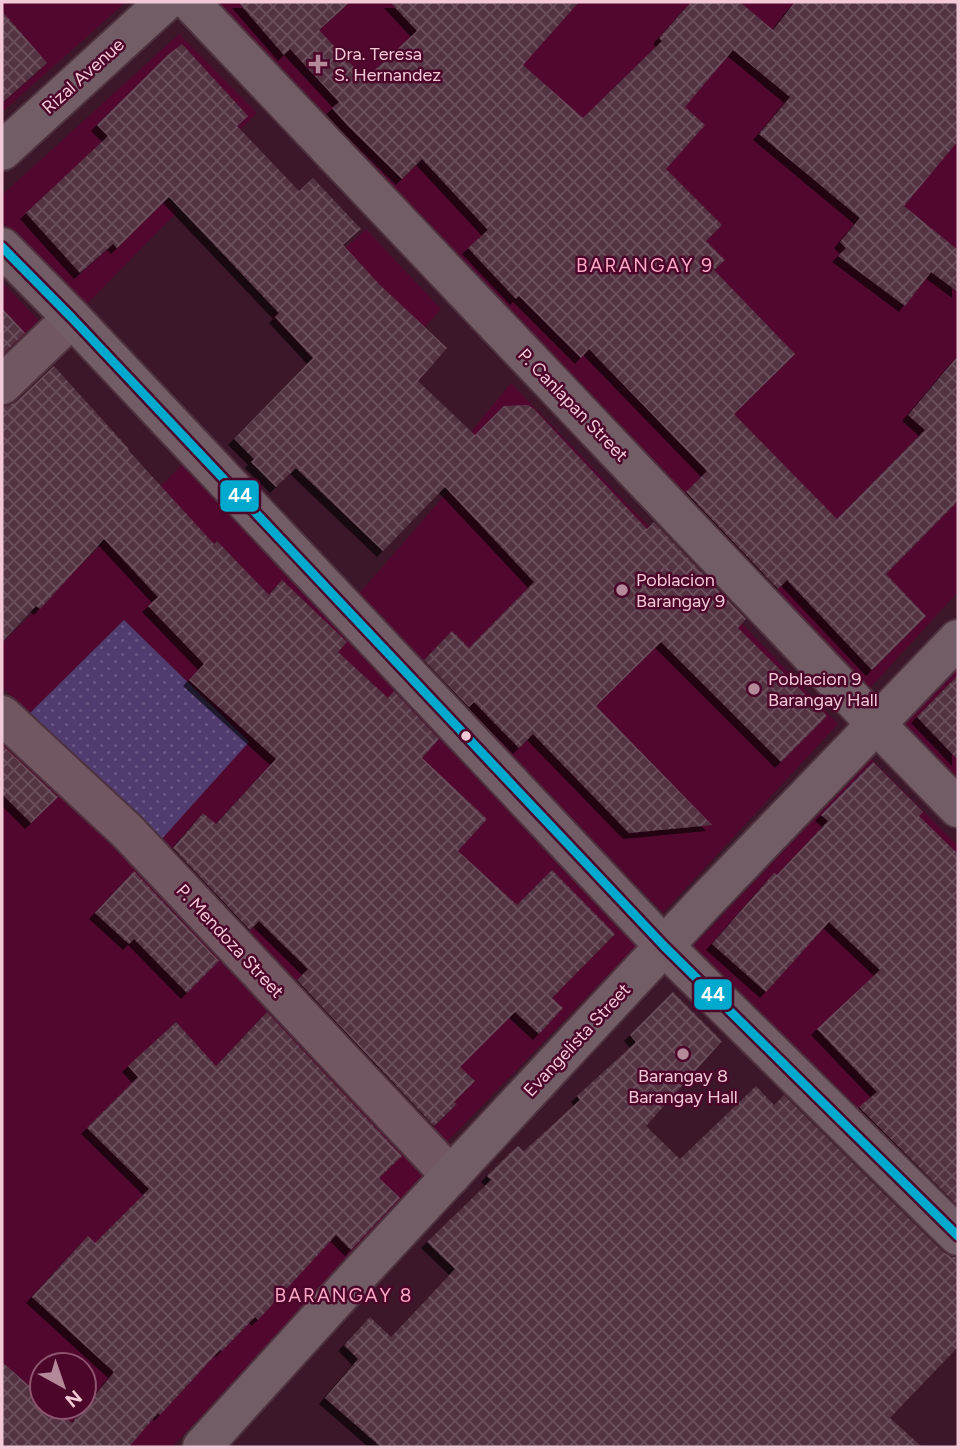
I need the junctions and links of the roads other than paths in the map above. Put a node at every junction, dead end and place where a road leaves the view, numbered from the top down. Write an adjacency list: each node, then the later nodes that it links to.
1 (165, 2): 3 (street, Rizal Avenue)
2 (190, 2): 9 (street, P. Canlapan Street)
3 (2, 151)
4 (2, 247): 5 (street)
5 (72, 318): 6 (street); 11 (street)
6 (2, 384)
7 (958, 639): 9 (street, Evangelista Street)
8 (2, 715): 12 (street, P. Mendoza Street)
9 (876, 724): 10 (street, P. Canlapan Street); 11 (street, Evangelista Street)
10 (958, 808)
11 (664, 946): 12 (street, Evangelista Street); 13 (street)
12 (451, 1176): 14 (street, Evangelista Street)
13 (958, 1236)
14 (202, 1447)

